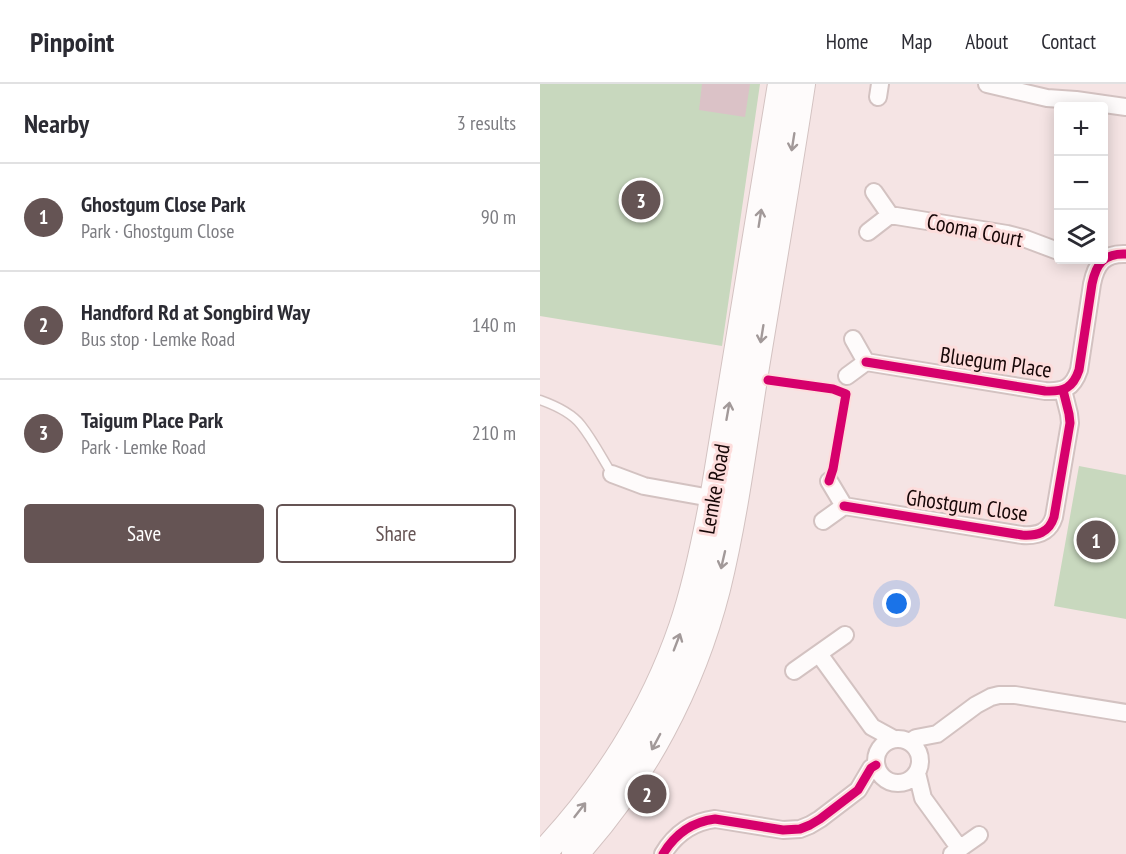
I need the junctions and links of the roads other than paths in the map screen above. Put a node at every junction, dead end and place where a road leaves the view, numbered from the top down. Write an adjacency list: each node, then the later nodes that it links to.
1 (781, 84): 19 (main road, Lemke Road, one-way to 1)
2 (802, 84): 19 (main road, Lemke Road, one-way to 19)
3 (987, 84): 4 (street)
4 (1126, 107)
5 (874, 192): 6 (street)
6 (890, 215): 7 (street); 8 (street, Cooma Court)
7 (868, 232)
8 (1054, 249)
9 (1126, 254): 11 (street)
10 (1091, 264): 11 (street)
11 (1098, 267): 15 (street, Bluegum Place)
12 (853, 339): 13 (street)
13 (866, 362): 14 (street); 15 (street, Bluegum Place)
14 (848, 376)
15 (1063, 390): 20 (street, Ghostgum Close)
16 (540, 400): 17 (lane)
17 (612, 474): 19 (street)
18 (828, 481): 20 (street)
19 (724, 501): 36 (main road, Lemke Road, one-way to 19); 37 (main road, Lemke Road, one-way to 37)
20 (844, 506): 21 (street)
21 (823, 521)
22 (844, 635): 23 (street)
23 (819, 654): 24 (street); 26 (street)
24 (794, 671)
25 (1126, 713): 27 (street)
26 (872, 727): 28 (street); 29 (street)
27 (938, 734): 28 (street); 30 (street)
28 (902, 741): 29 (street); 30 (street)
29 (877, 757): 31 (street); 32 (street)
30 (918, 766): 31 (street); 33 (street)
31 (894, 782): 32 (street); 33 (street)
32 (858, 790): 38 (street)
33 (923, 798): 35 (street)
34 (980, 835): 35 (street)
35 (956, 851)
36 (542, 854)
37 (575, 854)
38 (663, 854)

